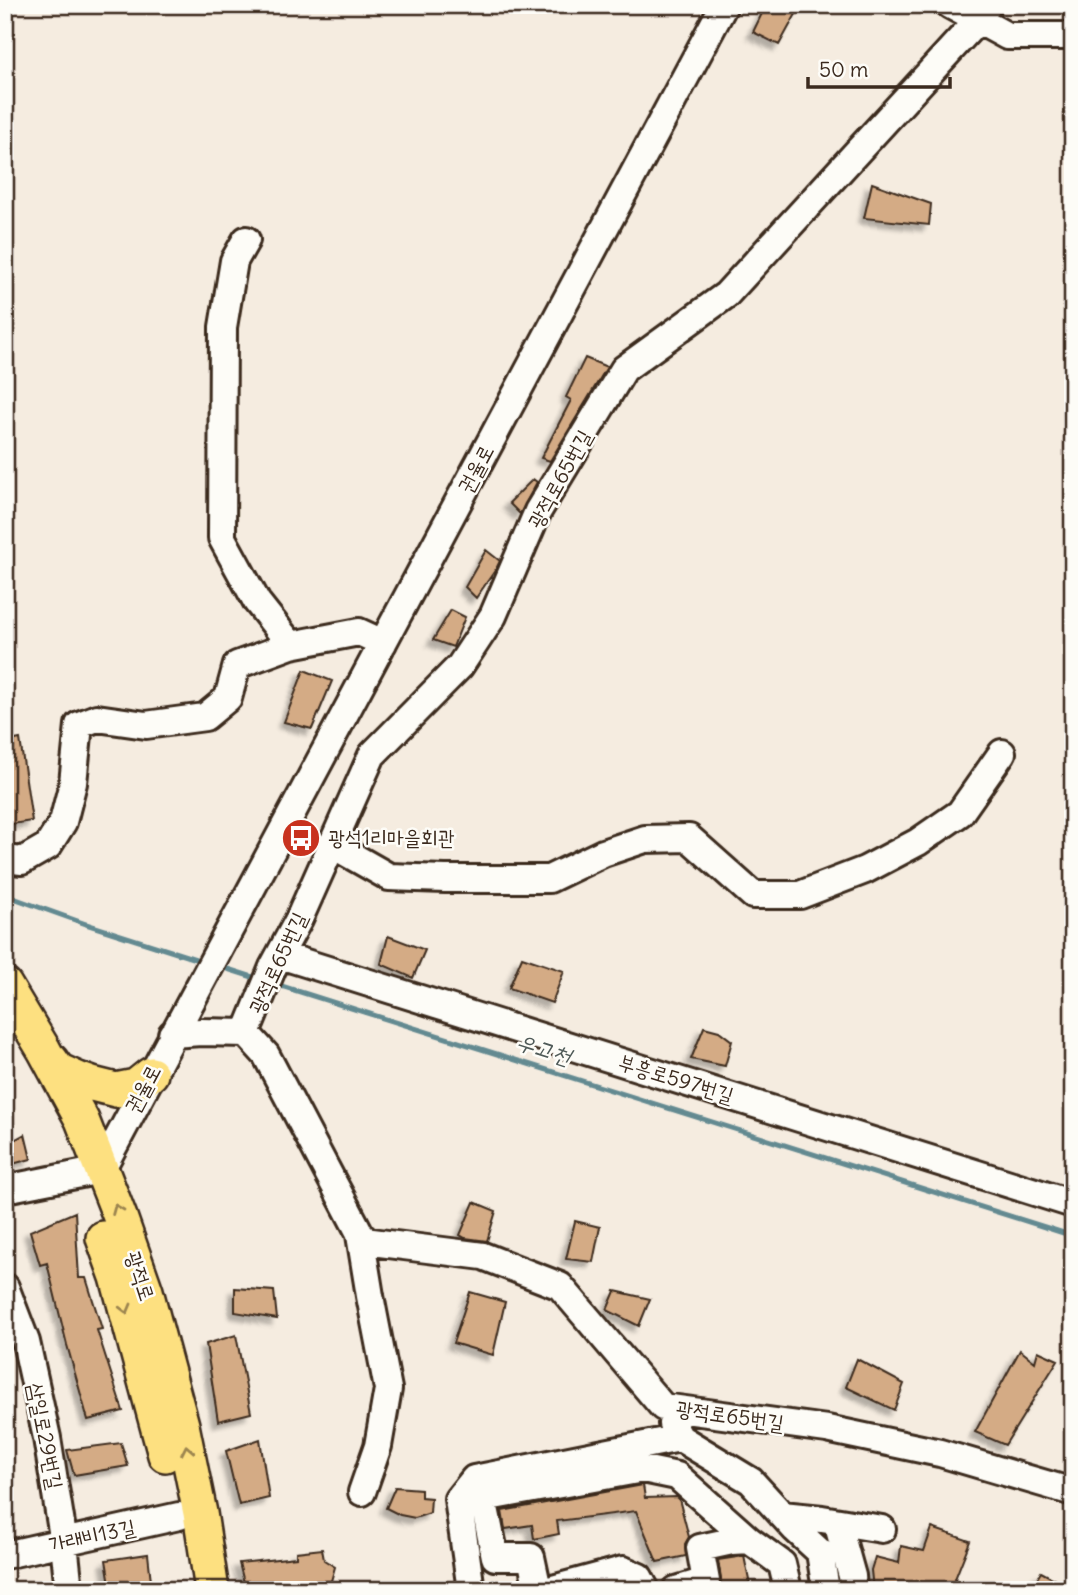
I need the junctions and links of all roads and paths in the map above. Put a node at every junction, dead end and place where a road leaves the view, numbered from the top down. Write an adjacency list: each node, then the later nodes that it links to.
1 (724, 5): 6 (street, 권율로)
2 (950, 5): 3 (street)
3 (982, 13): 4 (street); 9 (street, 광적로65번길)
4 (1073, 36)
5 (246, 240): 7 (street)
6 (383, 643): 7 (street); 15 (street, 권율로)
7 (291, 645): 10 (street)
8 (1002, 753): 9 (street)
9 (331, 844): 11 (street, 광적로65번길)
10 (5, 859)
11 (276, 961): 14 (street, 광적로65번길); 20 (street, 부흥로597번길)
12 (5, 985): 16 (main road, 광적로)
13 (5, 1023): 18 (main road, 광적로)
14 (246, 1033): 15 (street, 광적로65번길); 21 (street, 광적로65번길)
15 (172, 1034): 17 (street, 권율로)
16 (44, 1050): 17 (main road); 18 (main road, 광적로)
17 (151, 1074): 18 (street, 권율로)
18 (90, 1172): 19 (street); 28 (main road, 광적로, one-way to 28); 37 (main road, 광적로, one-way to 18)
19 (5, 1189)
20 (1073, 1204)
21 (360, 1235): 23 (street, 광적로65번길); 25 (street, 광적로65번길)
22 (5, 1287): 32 (street, 삼일로29번길)
23 (663, 1407): 24 (street); 26 (street, 광적로65번길)
24 (680, 1438): 27 (street); 38 (street)
25 (362, 1492)
26 (1073, 1492)
27 (782, 1515): 29 (street); 43 (street)
28 (179, 1516): 32 (street, 가래비13길); 36 (main road, 광적로)
29 (837, 1522): 30 (street); 44 (street)
30 (882, 1529)
31 (749, 1541): 34 (street); 39 (street); 42 (street)
32 (64, 1543): 33 (street, 가래비13길); 35 (street, 삼일로29번길)
33 (5, 1555)
34 (686, 1588)
35 (69, 1590)
36 (189, 1590)
37 (212, 1590)
38 (471, 1590)
39 (538, 1590)
40 (548, 1590): 41 (street)
41 (646, 1590)
42 (788, 1590)
43 (826, 1590)
44 (853, 1590)

